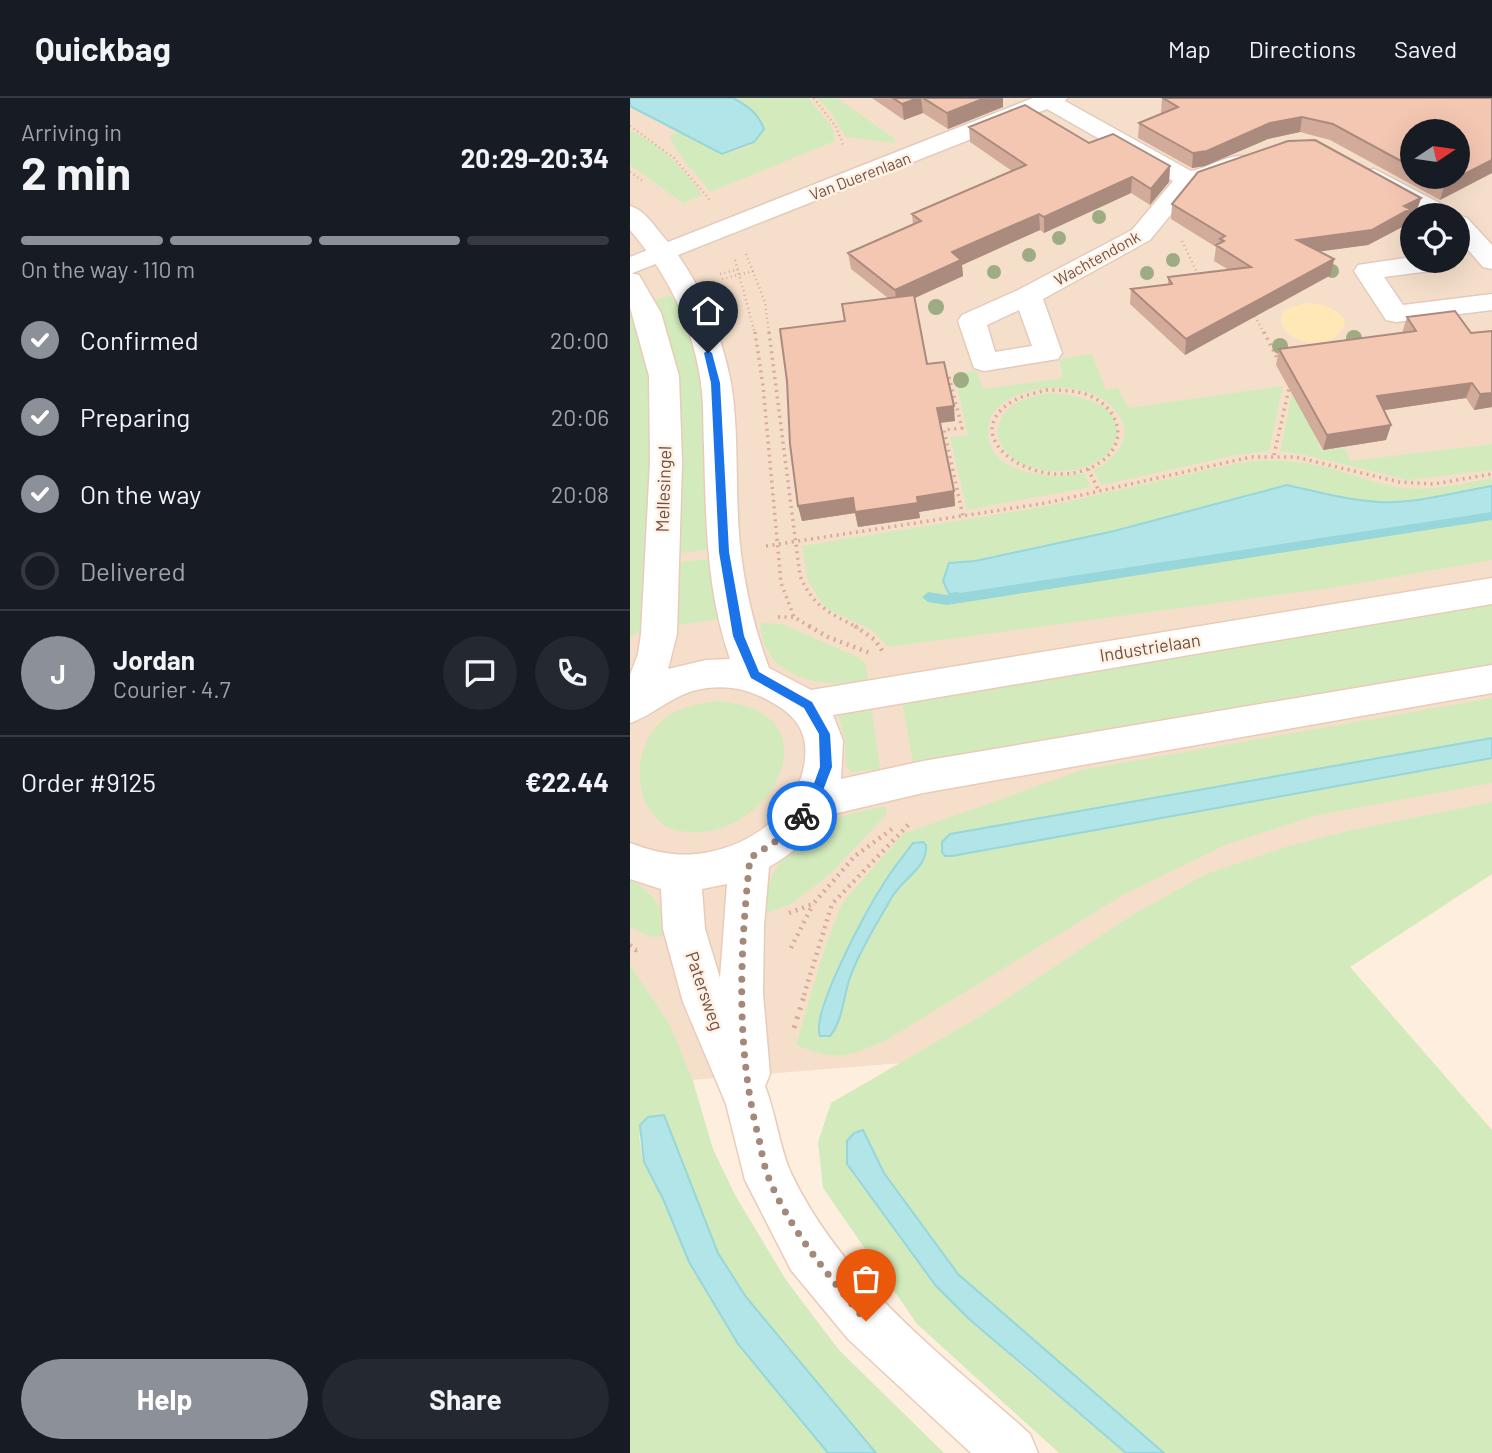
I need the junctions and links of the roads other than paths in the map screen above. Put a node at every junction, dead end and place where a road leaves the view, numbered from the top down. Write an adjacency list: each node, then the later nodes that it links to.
1 (1050, 99): 4 (street); 8 (street, Van Duerenlaan)
2 (1266, 151): 4 (street)
3 (1355, 166): 5 (street)
4 (1186, 179): 14 (street, Wachtendonk)
5 (1422, 203)
6 (630, 214): 8 (street)
7 (1470, 236): 9 (street)
8 (664, 253): 11 (street, Van Duerenlaan); 17 (street)
9 (1490, 258): 10 (street)
10 (1470, 259)
11 (630, 267)
12 (1400, 267): 15 (street)
13 (630, 281): 19 (street, Mellesingel)
14 (1028, 296): 14 (street, Wachtendonk)
15 (1492, 302)
16 (1492, 591): 20 (street, Industrielaan)
17 (754, 675): 19 (street); 20 (street)
18 (1492, 679): 21 (street)
19 (634, 704)
20 (808, 705): 21 (street)
21 (813, 803): 22 (street)
22 (750, 858): 24 (street); 25 (street, Patersweg)
23 (630, 861): 24 (street)
24 (680, 873): 25 (street, Patersweg)
25 (750, 1104): 26 (street, Patersweg)
26 (1011, 1453)

